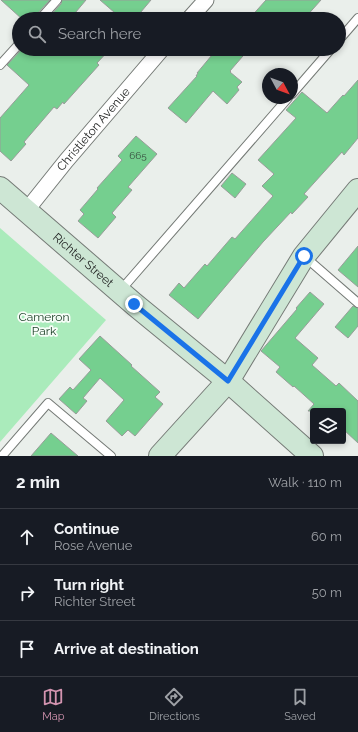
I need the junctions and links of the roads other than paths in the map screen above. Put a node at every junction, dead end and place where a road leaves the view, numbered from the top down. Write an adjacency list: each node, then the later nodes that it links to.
1 (57, 0): 3 (lane)
2 (206, 0): 4 (street)
3 (46, 12)
4 (195, 12)
5 (358, 18): 6 (lane)
6 (346, 32)
7 (12, 52): 10 (lane)
8 (156, 56): 15 (street, Christleton Avenue)
9 (325, 56): 11 (lane)
10 (0, 65)
11 (298, 87)
12 (283, 104): 17 (lane)
13 (0, 188): 15 (main road, Richter Street)
14 (358, 190): 16 (main road)
15 (26, 211): 17 (main road, Richter Street)
16 (304, 256): 18 (lane); 19 (main road)
17 (120, 292): 19 (main road, Richter Street)
18 (358, 303)
19 (228, 381): 22 (main road); 23 (main road, Richter Street)
20 (2, 456): 21 (lane)
21 (111, 456)
22 (160, 456)
23 (312, 456)

